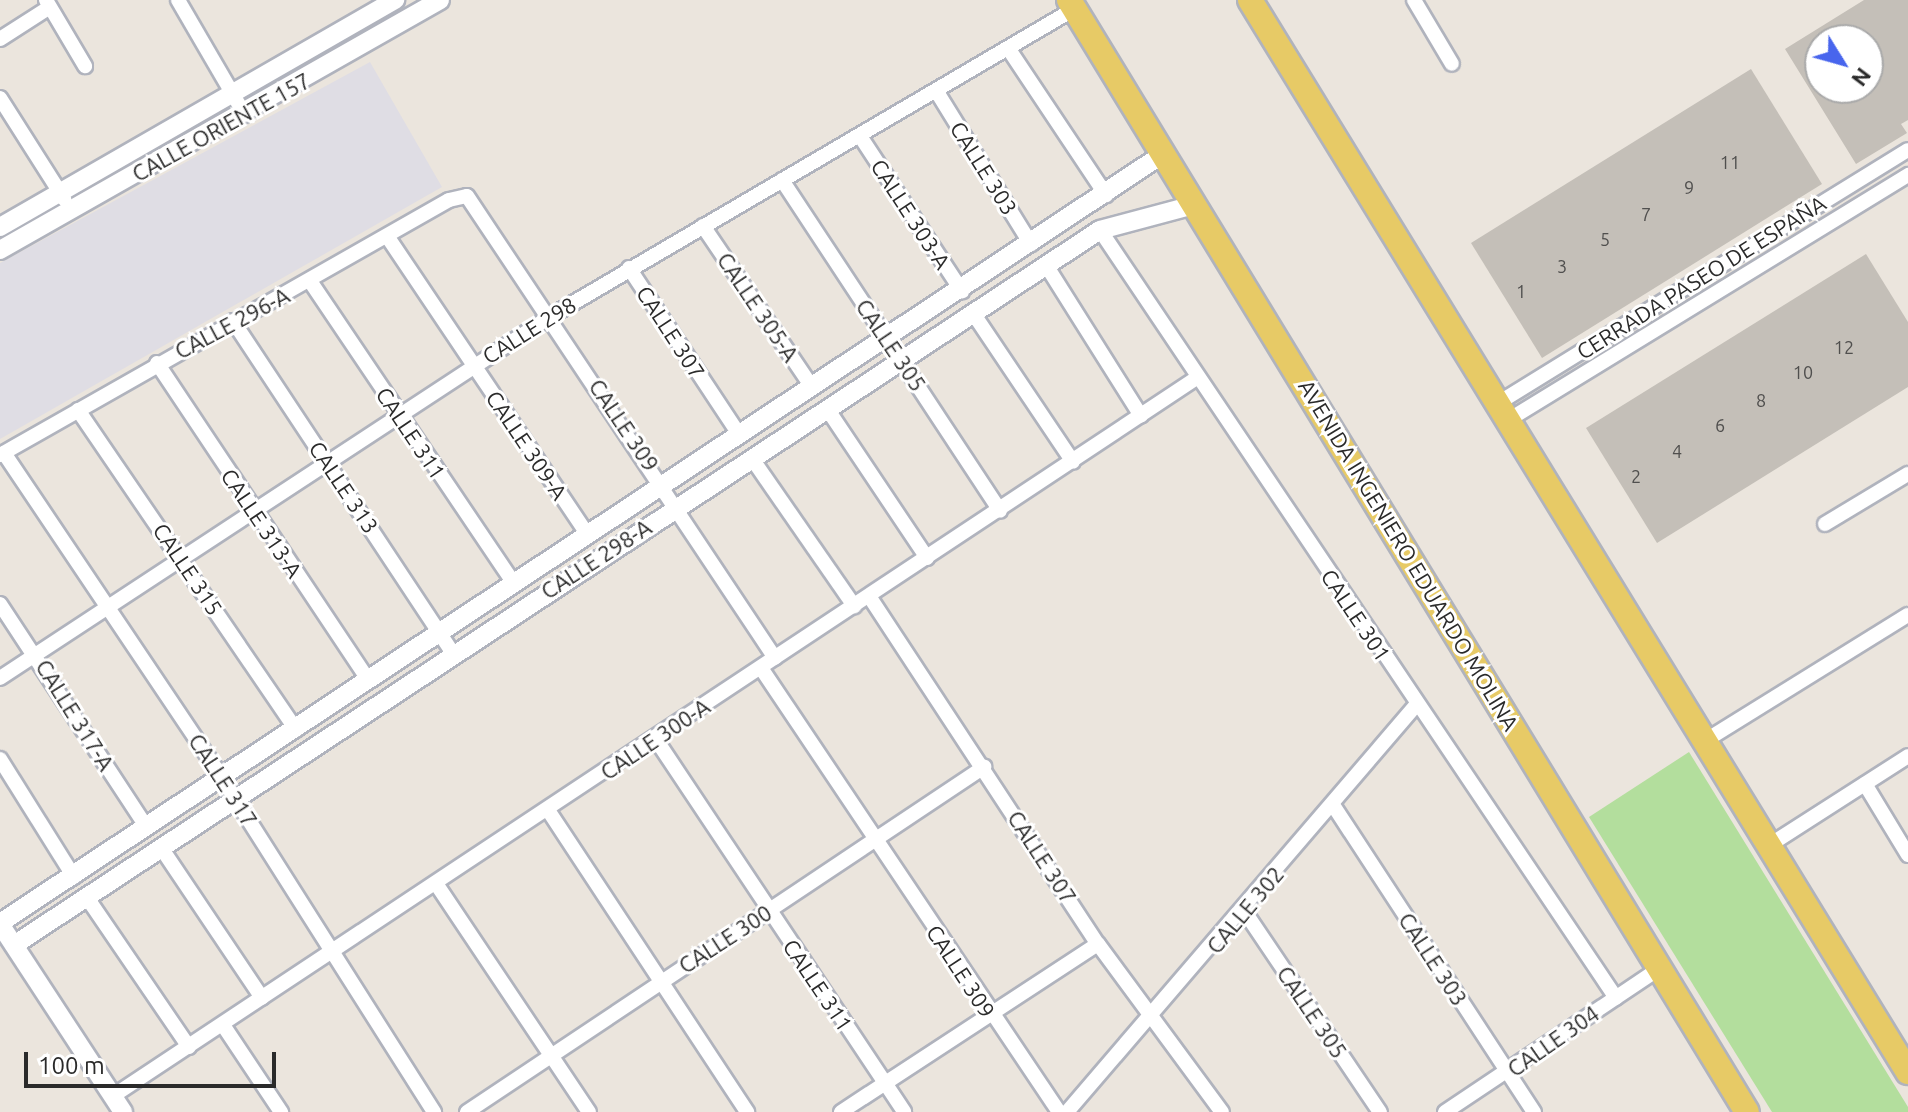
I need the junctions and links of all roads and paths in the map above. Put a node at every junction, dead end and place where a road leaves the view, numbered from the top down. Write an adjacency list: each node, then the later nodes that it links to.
1 (178, 0): 13 (street)
2 (395, 0): 13 (street, CALLE ORIENTE 157)
3 (440, 0): 15 (street, CALLE ORIENTE 157)
4 (1250, 0): 47 (main road)
5 (1414, 0): 10 (street)
6 (48, 4): 8 (street); 11 (street)
7 (1071, 4): 9 (street, CALLE 298); 18 (main road, AVENIDA INGENIERO EDUARDO MOLINA)
8 (0, 39)
9 (1008, 48): 12 (street, CALLE 298); 22 (street)
10 (1452, 64)
11 (85, 66)
12 (937, 92): 16 (street, CALLE 298); 30 (street, CALLE 303)
13 (235, 94): 15 (street); 21 (street, CALLE ORIENTE 157)
14 (0, 98): 21 (street)
15 (245, 115): 25 (street, CALLE ORIENTE 157)
16 (860, 136): 20 (street, CALLE 298); 35 (street, CALLE 303-A)
17 (1908, 150): 47 (street, CERRADA PASEO DE ESPAÑA)
18 (1163, 154): 22 (street, CALLE 298-A); 24 (main road, AVENIDA INGENIERO EDUARDO MOLINA)
19 (1908, 175): 47 (street, CERRADA PASEO DE ESPAÑA)
20 (782, 180): 26 (street, CALLE 298); 39 (street, CALLE 305)
21 (60, 192): 25 (street); 27 (street, CALLE ORIENTE 157)
22 (1106, 195): 30 (street, CALLE 298-A)
23 (467, 196): 29 (street, CALLE 296-A); 37 (street, CALLE 309)
24 (1194, 205): 28 (street, CALLE 298-A); 103 (main road, AVENIDA INGENIERO EDUARDO MOLINA)
25 (70, 211): 31 (street, CALLE ORIENTE 157)
26 (703, 226): 33 (street, CALLE 298); 44 (street, CALLE 305-A)
27 (0, 227)
28 (1100, 230): 32 (street, CALLE 298-A); 43 (street, CALLE 301)
29 (387, 236): 34 (street, CALLE 296-A); 42 (street, CALLE 309-A)
30 (1031, 244): 35 (street, CALLE 298-A)
31 (0, 250)
32 (1046, 265): 36 (street, CALLE 298-A); 49 (street)
33 (629, 268): 37 (street, CALLE 298); 50 (street, CALLE 307)
34 (310, 281): 38 (street, CALLE 296-A); 48 (street, CALLE 311)
35 (962, 291): 39 (street, CALLE 298-A)
36 (973, 313): 40 (street, CALLE 298-A); 54 (street)
37 (551, 316): 42 (street, CALLE 298); 56 (street, CALLE 309)
38 (233, 321): 41 (street, CALLE 296-A); 53 (street, CALLE 313)
39 (887, 338): 40 (street, CALLE 305); 44 (street, CALLE 298-A)
40 (901, 360): 46 (street, CALLE 298-A); 59 (street, CALLE 305)
41 (157, 363): 45 (street, CALLE 296-A); 58 (street, CALLE 313-A)
42 (473, 365): 48 (street, CALLE 298); 61 (street, CALLE 309-A)
43 (1195, 379): 49 (street, CALLE 300-A); 77 (street, CALLE 301)
44 (812, 387): 50 (street, CALLE 298-A)
45 (78, 410): 51 (street, CALLE 296-A); 63 (street, CALLE 315)
46 (828, 410): 52 (street, CALLE 298-A); 62 (street)
47 (1500, 413): 80 (main road)
48 (397, 414): 53 (street, CALLE 298); 64 (street, CALLE 311)
49 (1141, 416): 54 (street, CALLE 300-A)
50 (740, 436): 56 (street, CALLE 298-A)
51 (2, 454): 67 (street, CALLE 317)
52 (753, 460): 57 (street, CALLE 298-A); 68 (street)
53 (327, 462): 58 (street, CALLE 298); 70 (street, CALLE 313)
54 (1073, 462): 59 (street, CALLE 300-A)
55 (1908, 474): 60 (street)
56 (663, 485): 57 (street, CALLE 309); 61 (street, CALLE 298-A)
57 (678, 506): 71 (street, CALLE 298-A); 73 (street, CALLE 309)
58 (253, 510): 63 (street, CALLE 298); 76 (street, CALLE 313-A)
59 (1000, 511): 62 (street, CALLE 300-A)
60 (1825, 524)
61 (588, 535): 64 (street, CALLE 298-A)
62 (927, 558): 65 (street, CALLE 300-A)
63 (182, 560): 67 (street, CALLE 298); 78 (street, CALLE 315)
64 (514, 584): 70 (street, CALLE 298-A)
65 (869, 596): 68 (street, CALLE 300-A); 83 (street, CALLE 307)
66 (0, 604): 72 (street, CALLE 317-A)
67 (107, 606): 72 (street, CALLE 298); 84 (street, CALLE 317)
68 (854, 606): 73 (street, CALLE 300-A)
69 (1908, 615): 80 (street)
70 (442, 633): 71 (street, CALLE 313); 76 (street, CALLE 298-A)
71 (453, 653): 86 (street, CALLE 298-A)
72 (36, 654): 75 (street, CALLE 298); 89 (street, CALLE 317-A)
73 (775, 658): 74 (street, CALLE 300-A)
74 (761, 668): 79 (street, CALLE 300-A); 90 (street, CALLE 309)
75 (0, 678)
76 (369, 681): 78 (street, CALLE 298-A)
77 (1417, 704): 87 (street, CALLE 302); 106 (street, CALLE 301)
78 (296, 730): 84 (street, CALLE 298-A)
79 (655, 738): 88 (street, CALLE 300-A); 97 (street, CALLE 311)
80 (1703, 742): 91 (main road)
81 (1908, 756): 85 (street)
82 (0, 759): 94 (street)
83 (984, 767): 90 (street, CALLE 300); 100 (street, CALLE 307)
84 (222, 778): 86 (street, CALLE 317); 89 (street, CALLE 298-A)
85 (1865, 784): 91 (street); 93 (street)
86 (235, 798): 92 (street, CALLE 298-A); 102 (street, CALLE 317)
87 (1333, 805): 98 (street, CALLE 302); 113 (street, CALLE 303)
88 (548, 810): 95 (street, CALLE 300-A); 104 (street)
89 (147, 828): 94 (street, CALLE 298-A)
90 (875, 838): 97 (street, CALLE 300); 107 (street, CALLE 309)
91 (1768, 846): 112 (main road)
92 (162, 849): 96 (street, CALLE 298-A); 105 (street)
93 (1908, 855)
94 (74, 877): 99 (street, CALLE 298-A)
95 (437, 885): 102 (street, CALLE 300-A); 111 (street)
96 (88, 899): 101 (street, CALLE 298-A); 110 (street)
97 (769, 911): 104 (street, CALLE 300); 114 (street, CALLE 311)
98 (1245, 912): 108 (street, CALLE 302); 127 (street, CALLE 305)
99 (0, 924): 101 (street)
100 (1098, 944): 107 (street); 108 (street, CALLE 307)
101 (14, 945): 115 (street)
102 (332, 951): 105 (street, CALLE 300-A); 118 (street, CALLE 317)
103 (1660, 968): 106 (street, CALLE 304); 130 (main road, AVENIDA INGENIERO EDUARDO MOLINA)
104 (661, 982): 111 (street, CALLE 300); 121 (street)
105 (262, 998): 109 (street, CALLE 300-A)
106 (1616, 998): 113 (street, CALLE 304)
107 (987, 1013): 114 (street); 124 (street, CALLE 309)
108 (1155, 1013): 125 (street, CALLE 302); 126 (street, CALLE 307)
109 (223, 1025): 110 (street, CALLE 300-A); 117 (street)
110 (189, 1047): 115 (street, CALLE 300-A)
111 (551, 1056): 119 (street, CALLE 300); 120 (street)
112 (1908, 1072)
113 (1508, 1073): 128 (street, CALLE 304); 129 (street, CALLE 303)
114 (884, 1083): 122 (street); 123 (street, CALLE 311)
115 (113, 1096): 116 (street)
116 (123, 1112)
117 (281, 1112)
118 (434, 1112)
119 (467, 1112)
120 (589, 1112)
121 (747, 1112)
122 (841, 1112)
123 (904, 1112)
124 (1059, 1112)
125 (1067, 1112)
126 (1222, 1112)
127 (1380, 1112)
128 (1445, 1112)
129 (1534, 1112)
130 (1747, 1112)

